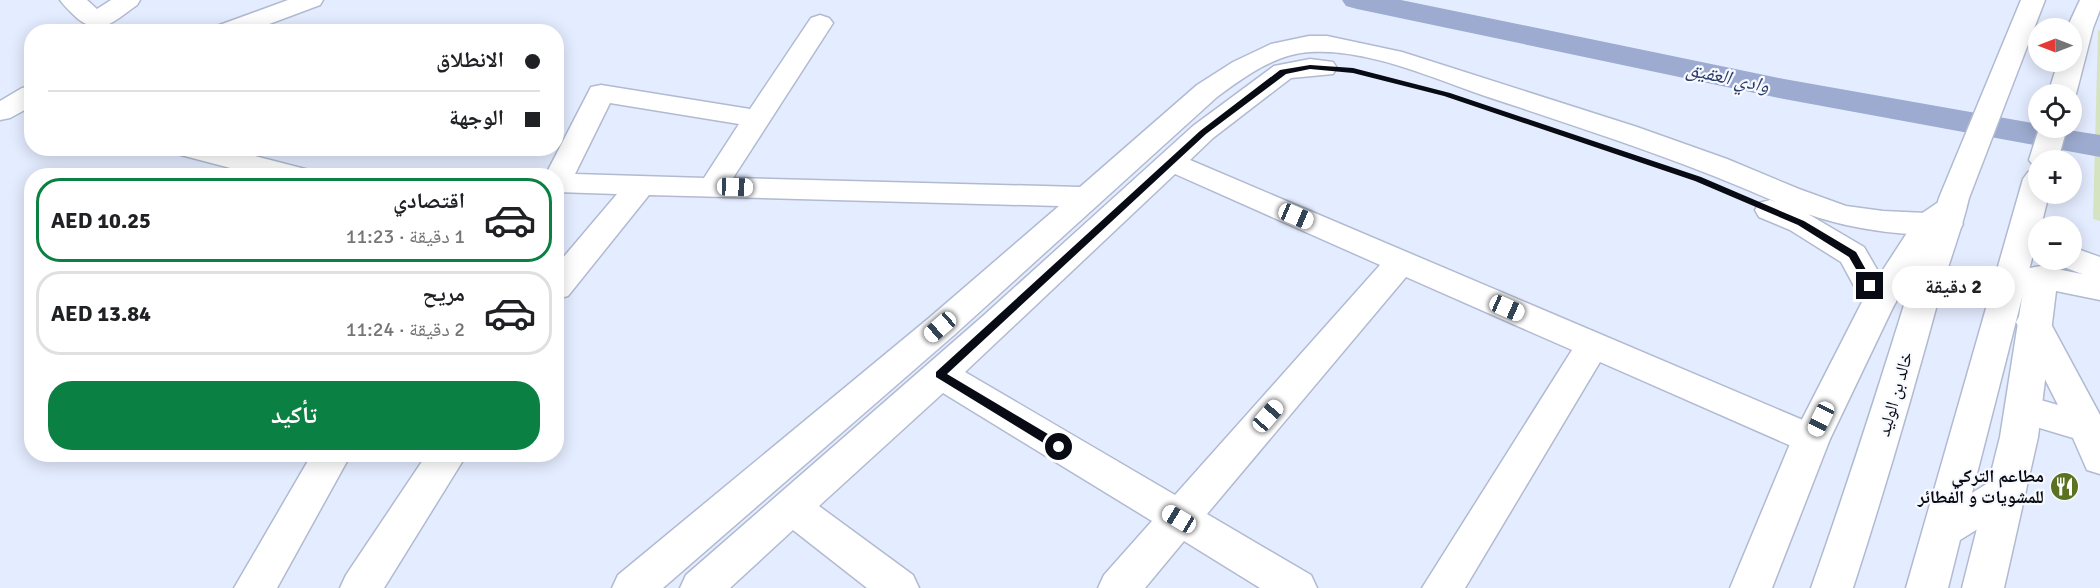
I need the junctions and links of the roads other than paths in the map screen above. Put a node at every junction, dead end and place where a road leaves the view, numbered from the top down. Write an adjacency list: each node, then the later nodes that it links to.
1 (72, 0): 8 (main road)
2 (128, 0): 9 (main road)
3 (310, 0): 10 (main road)
4 (2092, 0): 7 (main road)
5 (2028, 5): 21 (main road)
6 (820, 23): 11 (main road)
7 (2082, 23)
8 (94, 24)
9 (98, 24)
10 (245, 24)
11 (758, 119): 15 (main road); 19 (main road)
12 (219, 156): 14 (main road)
13 (1171, 162): 16 (main road); 23 (main road); 32 (main road)
14 (267, 168)
15 (563, 168)
16 (1703, 171): 20 (main road); 21 (main road); 29 (main road)
17 (564, 182): 18 (main road)
18 (642, 184): 19 (main road); 26 (main road)
19 (713, 186): 20 (main road)
20 (1088, 197): 34 (main road)
21 (1946, 213): 29 (main road); 53 (main road, خالد بن الوليد)
22 (2028, 259): 27 (main road)
23 (1401, 261): 31 (main road); 42 (main road)
24 (2082, 262): 25 (main road)
25 (2100, 269)
26 (564, 278)
27 (2026, 279): 28 (main road); 30 (main road); 43 (main road)
28 (2100, 289)
29 (1879, 302): 35 (main road)
30 (2033, 322): 33 (main road); 36 (main road)
31 (1593, 344): 35 (main road); 51 (main road)
32 (940, 374): 37 (main road); 42 (main road)
33 (2023, 409): 36 (main road); 40 (main road)
34 (816, 433): 37 (main road); 46 (main road)
35 (1811, 439): 52 (main road)
36 (2096, 439)
37 (853, 452): 41 (main road)
38 (327, 462): 44 (main road)
39 (443, 462): 45 (main road)
40 (2006, 492): 43 (main road); 55 (main road)
41 (791, 507): 47 (main road); 48 (main road)
42 (1179, 519): 49 (main road); 50 (main road)
43 (1942, 531): 54 (main road)
44 (255, 588)
45 (361, 588)
46 (633, 588)
47 (701, 588)
48 (898, 588)
49 (1119, 588)
50 (1296, 588)
51 (1443, 588)
52 (1751, 588)
53 (1832, 588)
54 (1927, 588)
55 (1983, 588)

